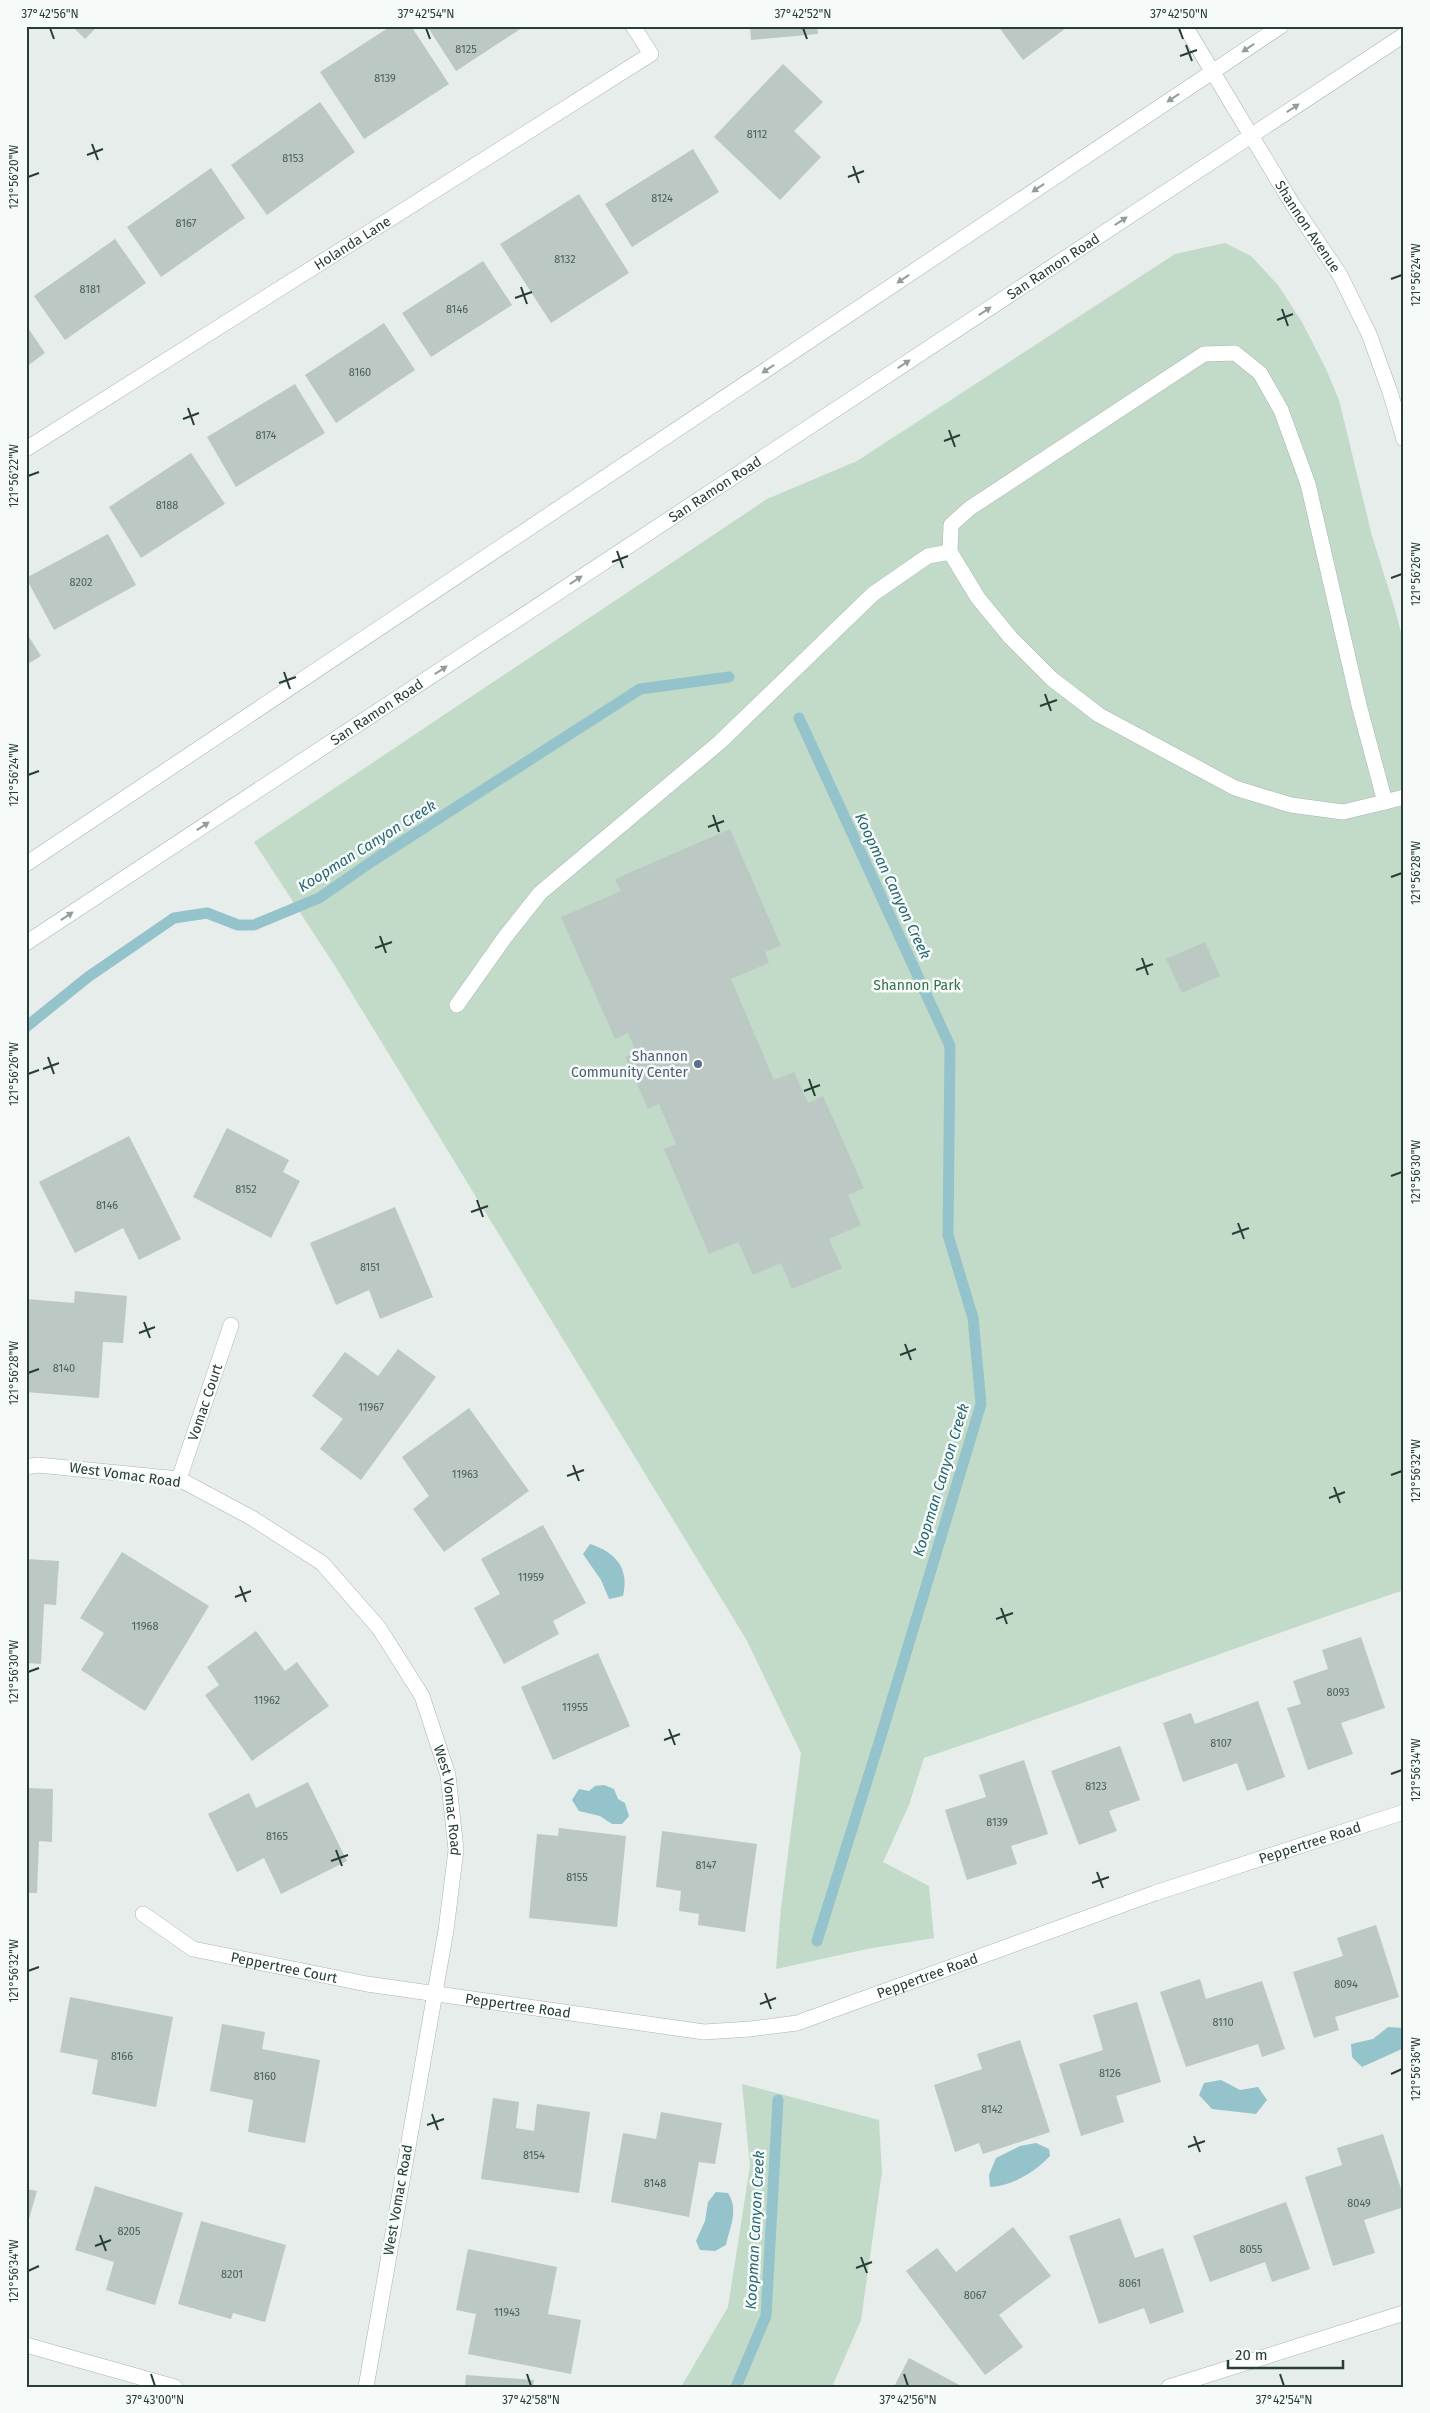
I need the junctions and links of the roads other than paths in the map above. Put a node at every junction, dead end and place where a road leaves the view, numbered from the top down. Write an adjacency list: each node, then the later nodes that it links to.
1 (633, 26): 8 (street, Holanda Lane)
2 (1185, 26): 5 (street, Shannon Avenue)
3 (1282, 26): 5 (street, one-way to 5)
4 (1404, 35): 6 (street, San Ramon Road, one-way to 4)
5 (1214, 71): 6 (street, Shannon Avenue); 12 (street, one-way to 12)
6 (1252, 134): 7 (street, Shannon Avenue); 13 (street, San Ramon Road, one-way to 6)
7 (1404, 439)
8 (26, 449)
9 (950, 552): 11 (street); 11 (street); 14 (street)
10 (1404, 796): 11 (street)
11 (1384, 802)
12 (26, 864)
13 (26, 943)
14 (457, 1005)
15 (231, 1326): 17 (street, Vomac Court)
16 (26, 1467): 17 (street, West Vomac Road)
17 (179, 1480): 20 (street, West Vomac Road)
18 (1404, 1812): 20 (street, Peppertree Road)
19 (143, 1914): 20 (street, Peppertree Court)
20 (435, 1994): 24 (street, West Vomac Road)
21 (1404, 2312): 25 (street)
22 (26, 2345): 23 (street)
23 (175, 2387)
24 (366, 2387)
25 (1169, 2387)

